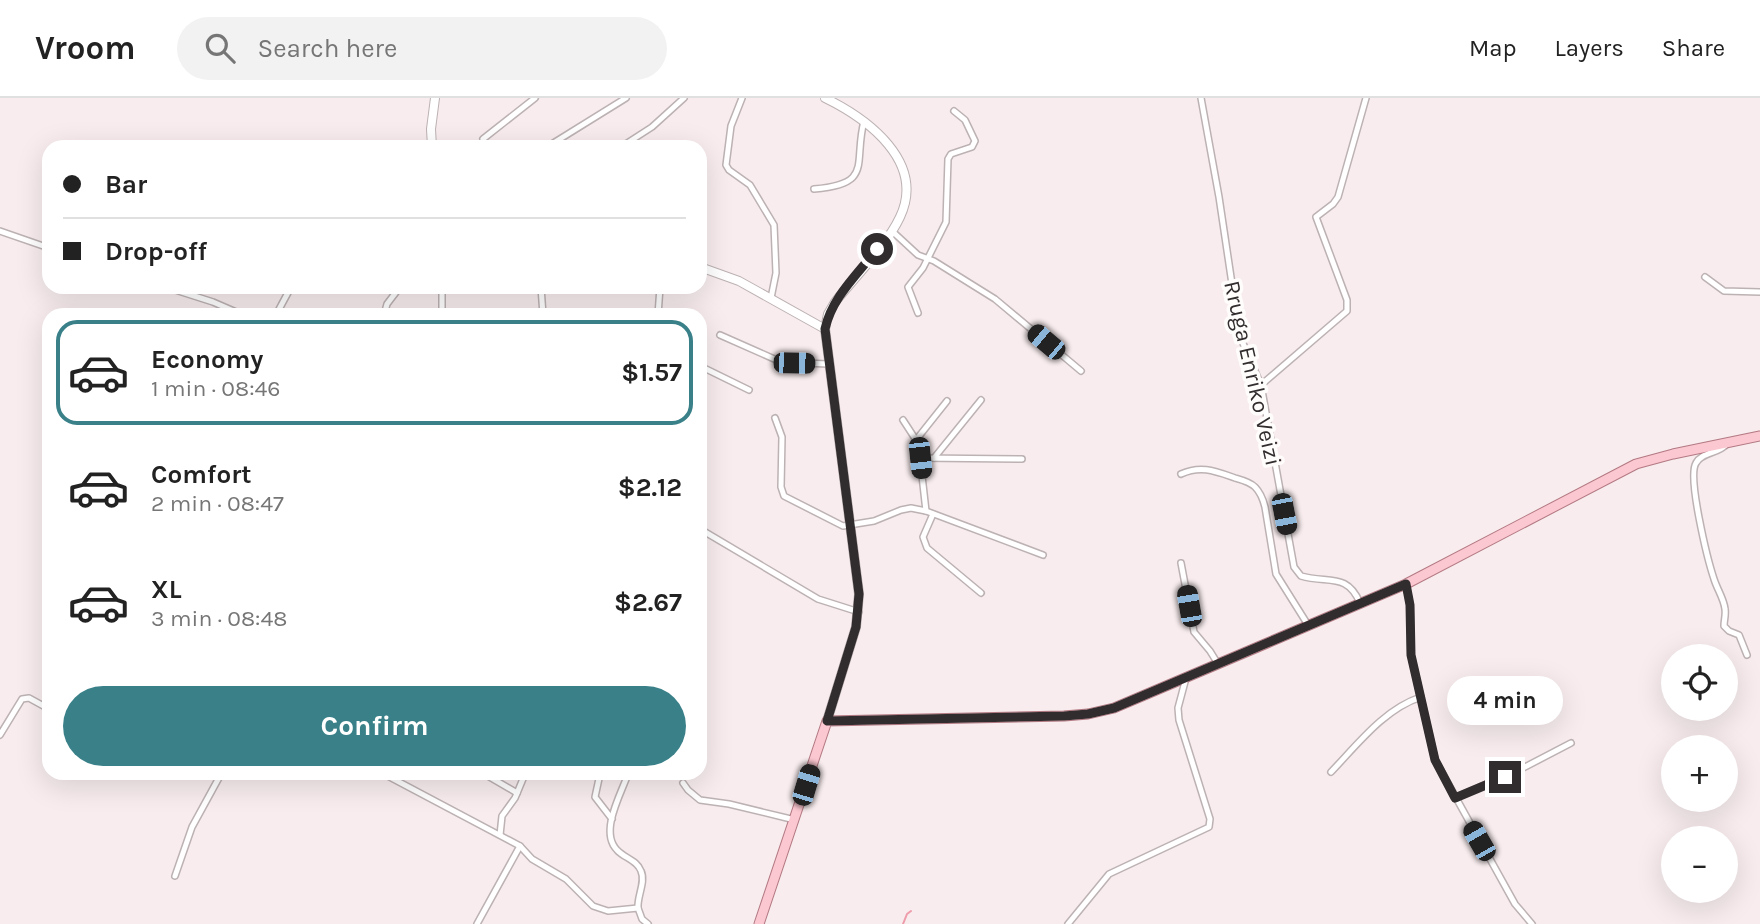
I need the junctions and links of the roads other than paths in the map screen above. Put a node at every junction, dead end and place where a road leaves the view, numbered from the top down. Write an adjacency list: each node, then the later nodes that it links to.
1 (435, 98): 12 (main road)
2 (535, 98): 11 (street)
3 (626, 98): 13 (street)
4 (684, 98): 14 (street)
5 (742, 98): 24 (street)
6 (825, 98): 10 (main road)
7 (1201, 98): 32 (street, Rruga Enriko Veizi)
8 (1366, 98): 32 (street)
9 (954, 111): 19 (street)
10 (864, 121): 15 (street); 17 (main road)
11 (483, 139)
12 (432, 140)
13 (558, 140)
14 (632, 140)
15 (814, 190)
16 (0, 231): 18 (street)
17 (892, 231): 19 (street); 27 (main road)
18 (42, 246)
19 (928, 259): 26 (street); 31 (street)
20 (707, 269): 24 (main road)
21 (1704, 277): 22 (street)
22 (1760, 292)
23 (188, 294): 25 (street)
24 (771, 298): 27 (main road)
25 (227, 308)
26 (918, 313)
27 (825, 329): 29 (main road)
28 (720, 335): 29 (street)
29 (828, 364): 47 (main road)
30 (707, 369): 33 (street)
31 (1081, 371)
32 (1261, 385): 53 (street, Rruga Enriko Veizi)
33 (749, 390)
34 (981, 400): 42 (street)
35 (947, 401): 39 (street)
36 (775, 418): 47 (street)
37 (903, 420): 39 (street)
38 (1760, 436): 40 (main road)
39 (916, 440): 41 (street)
40 (1728, 443): 51 (main road); 56 (street)
41 (920, 458): 42 (street); 45 (street)
42 (934, 458): 43 (street)
43 (1022, 459)
44 (1181, 474): 55 (street)
45 (926, 511): 46 (street); 47 (street)
46 (933, 514): 49 (street); 52 (street)
47 (851, 526): 54 (main road)
48 (707, 533): 54 (street)
49 (1043, 555)
50 (1181, 563): 57 (street)
51 (1406, 584): 53 (main road); 59 (street)
52 (981, 593)
53 (1360, 603): 55 (main road)
54 (859, 612): 61 (main road)
55 (1308, 625): 57 (main road)
56 (1747, 654)
57 (1218, 664): 58 (main road)
58 (1186, 678): 61 (main road); 83 (street)
59 (1421, 697): 64 (street); 73 (street)
60 (42, 705): 62 (street)
61 (827, 721): 75 (main road)
62 (0, 735)
63 (1572, 743): 73 (street)
64 (1331, 772)
65 (218, 780): 78 (street)
66 (395, 780): 76 (street)
67 (495, 780): 72 (street)
68 (522, 780): 72 (street)
69 (599, 780): 74 (street)
70 (626, 780): 74 (street)
71 (683, 783): 75 (street)
72 (517, 793): 76 (street)
73 (1455, 798): 84 (street)
74 (612, 820): 79 (street)
75 (795, 820): 82 (main road)
76 (500, 835): 77 (street)
77 (520, 846): 79 (street); 80 (street)
78 (175, 876)
79 (638, 908): 81 (street)
80 (477, 924)
81 (648, 924)
82 (760, 924)
83 (1068, 924)
84 (1532, 924)

